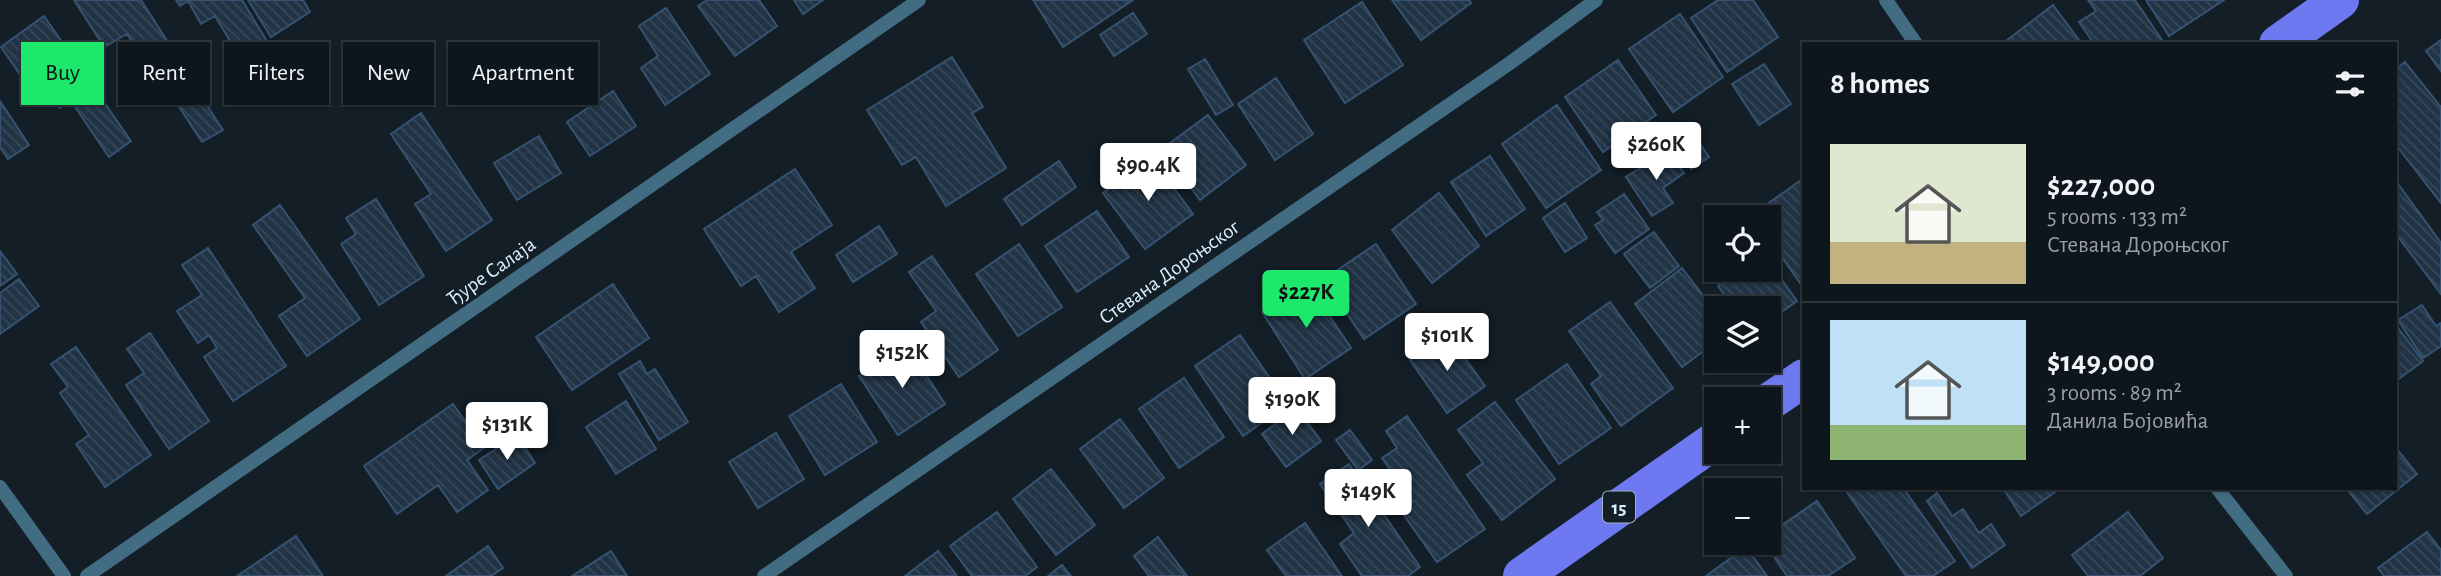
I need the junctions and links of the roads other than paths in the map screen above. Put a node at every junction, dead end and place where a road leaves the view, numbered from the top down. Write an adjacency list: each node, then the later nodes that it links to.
1 (919, 0): 13 (street, Ђуре Салаја)
2 (1596, 0): 14 (street, Стевана Дороњског)
3 (1886, 0): 5 (street)
4 (2340, 0): 6 (main road)
5 (1915, 42)
6 (2281, 42)
7 (1802, 378): 8 (main road)
8 (1781, 393)
9 (1704, 448): 15 (main road, 15)
10 (0, 487): 12 (street)
11 (2219, 490): 16 (street)
12 (64, 576)
13 (88, 576)
14 (764, 576)
15 (1522, 576)
16 (2286, 576)

